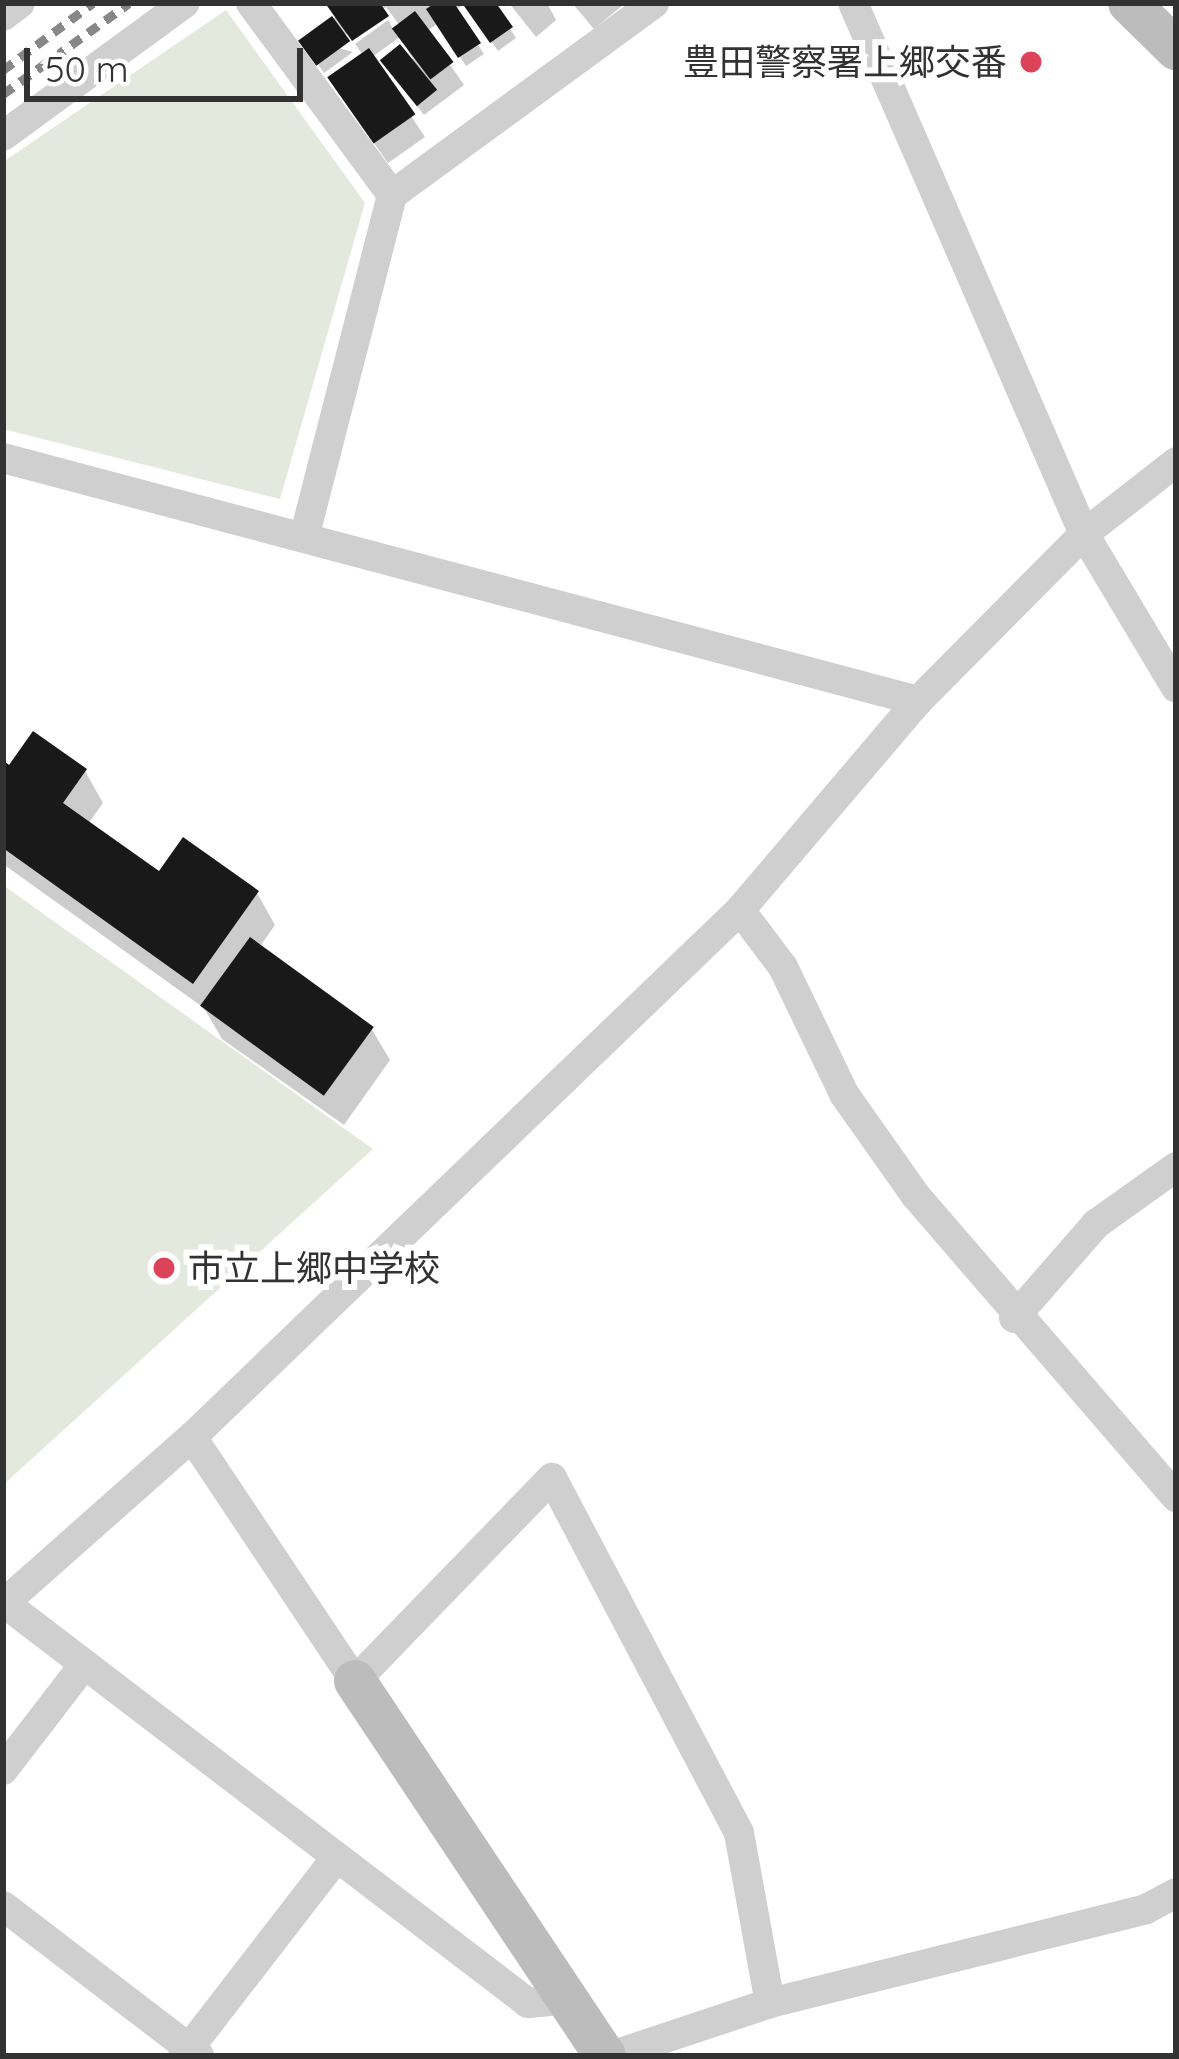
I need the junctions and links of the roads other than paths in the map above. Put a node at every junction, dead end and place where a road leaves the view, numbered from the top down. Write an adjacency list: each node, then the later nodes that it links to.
1 (20, 3): 7 (street)
2 (185, 3): 9 (street)
3 (251, 3): 10 (street)
4 (654, 3): 10 (street)
5 (853, 3): 14 (street)
6 (1130, 3): 8 (street)
7 (3, 16)
8 (1176, 49)
9 (3, 136)
10 (392, 195): 13 (street)
11 (3, 458): 13 (street)
12 (1176, 462): 14 (street)
13 (305, 535): 16 (street)
14 (1084, 535): 15 (street); 16 (street)
15 (1176, 688)
16 (918, 701): 17 (street)
17 (740, 910): 19 (street); 20 (street)
18 (1176, 1167): 19 (street)
19 (1014, 1318): 21 (street)
20 (192, 1437): 22 (street); 24 (street)
21 (1176, 1497)
22 (3, 1603): 23 (street)
23 (82, 1666): 25 (street); 26 (street)
24 (356, 1681): 29 (street); 30 (street)
25 (3, 1770)
26 (335, 1859): 29 (street); 31 (street)
27 (1176, 1893): 30 (street)
28 (3, 1906): 31 (street)
29 (564, 2000): 32 (street)
30 (770, 2003): 32 (street)
31 (190, 2054)
32 (608, 2056)

